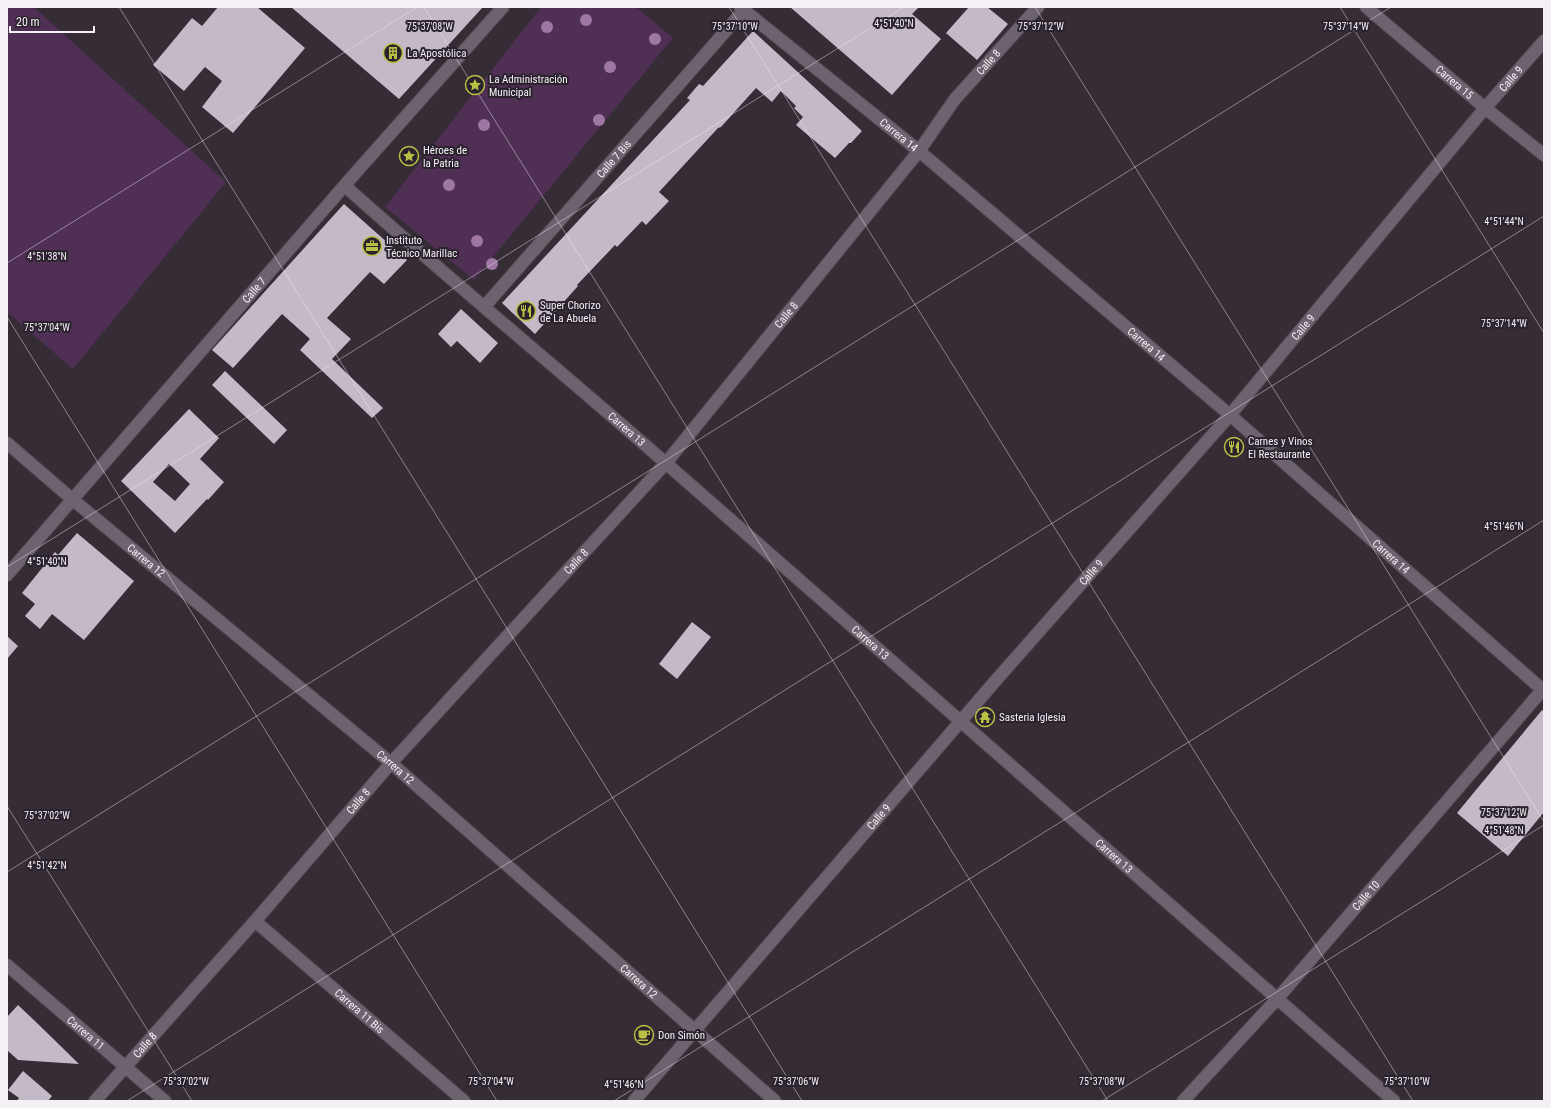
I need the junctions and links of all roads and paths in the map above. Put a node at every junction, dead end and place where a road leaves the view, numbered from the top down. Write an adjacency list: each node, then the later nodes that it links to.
1 (503, 7): 9 (street, Calle 7)
2 (1038, 7): 7 (street, Calle 8)
3 (1366, 7): 6 (street, Carrera 15)
4 (742, 9): 7 (street, Carrera 14); 10 (street, Calle 7 Bis)
5 (1544, 41): 6 (street, Calle 9)
6 (1485, 108): 8 (street, Carrera 15); 11 (street, Calle 9)
7 (919, 151): 11 (street, Carrera 14); 13 (street, Calle 8)
8 (1544, 155)
9 (345, 186): 10 (street, Carrera 13); 14 (street, Calle 7)
10 (484, 307): 13 (street, Carrera 13)
11 (1230, 415): 16 (street, Carrera 14); 17 (street, Calle 9)
12 (7, 443): 14 (street, Carrera 12)
13 (666, 464): 17 (street, Carrera 13); 18 (street, Calle 8)
14 (72, 499): 15 (street, Calle 7); 18 (street, Carrera 12)
15 (7, 575)
16 (1543, 689): 21 (street, Calle 10)
17 (959, 722): 21 (street, Carrera 13); 22 (street, Calle 9)
18 (391, 763): 19 (street, Calle 8); 22 (street, Carrera 12)
19 (255, 921): 23 (street, Calle 8); 26 (street, Carrera 11 Bis)
20 (7, 965): 23 (street, Carrera 11)
21 (1277, 998): 29 (street, Calle 10); 30 (street, Carrera 13)
22 (694, 1029): 27 (street, Calle 9); 28 (street, Carrera 12)
23 (126, 1067): 24 (street, Calle 8); 25 (street, Carrera 11)
24 (95, 1101)
25 (165, 1101)
26 (464, 1101)
27 (634, 1101)
28 (775, 1101)
29 (1183, 1101)
30 (1394, 1101)

